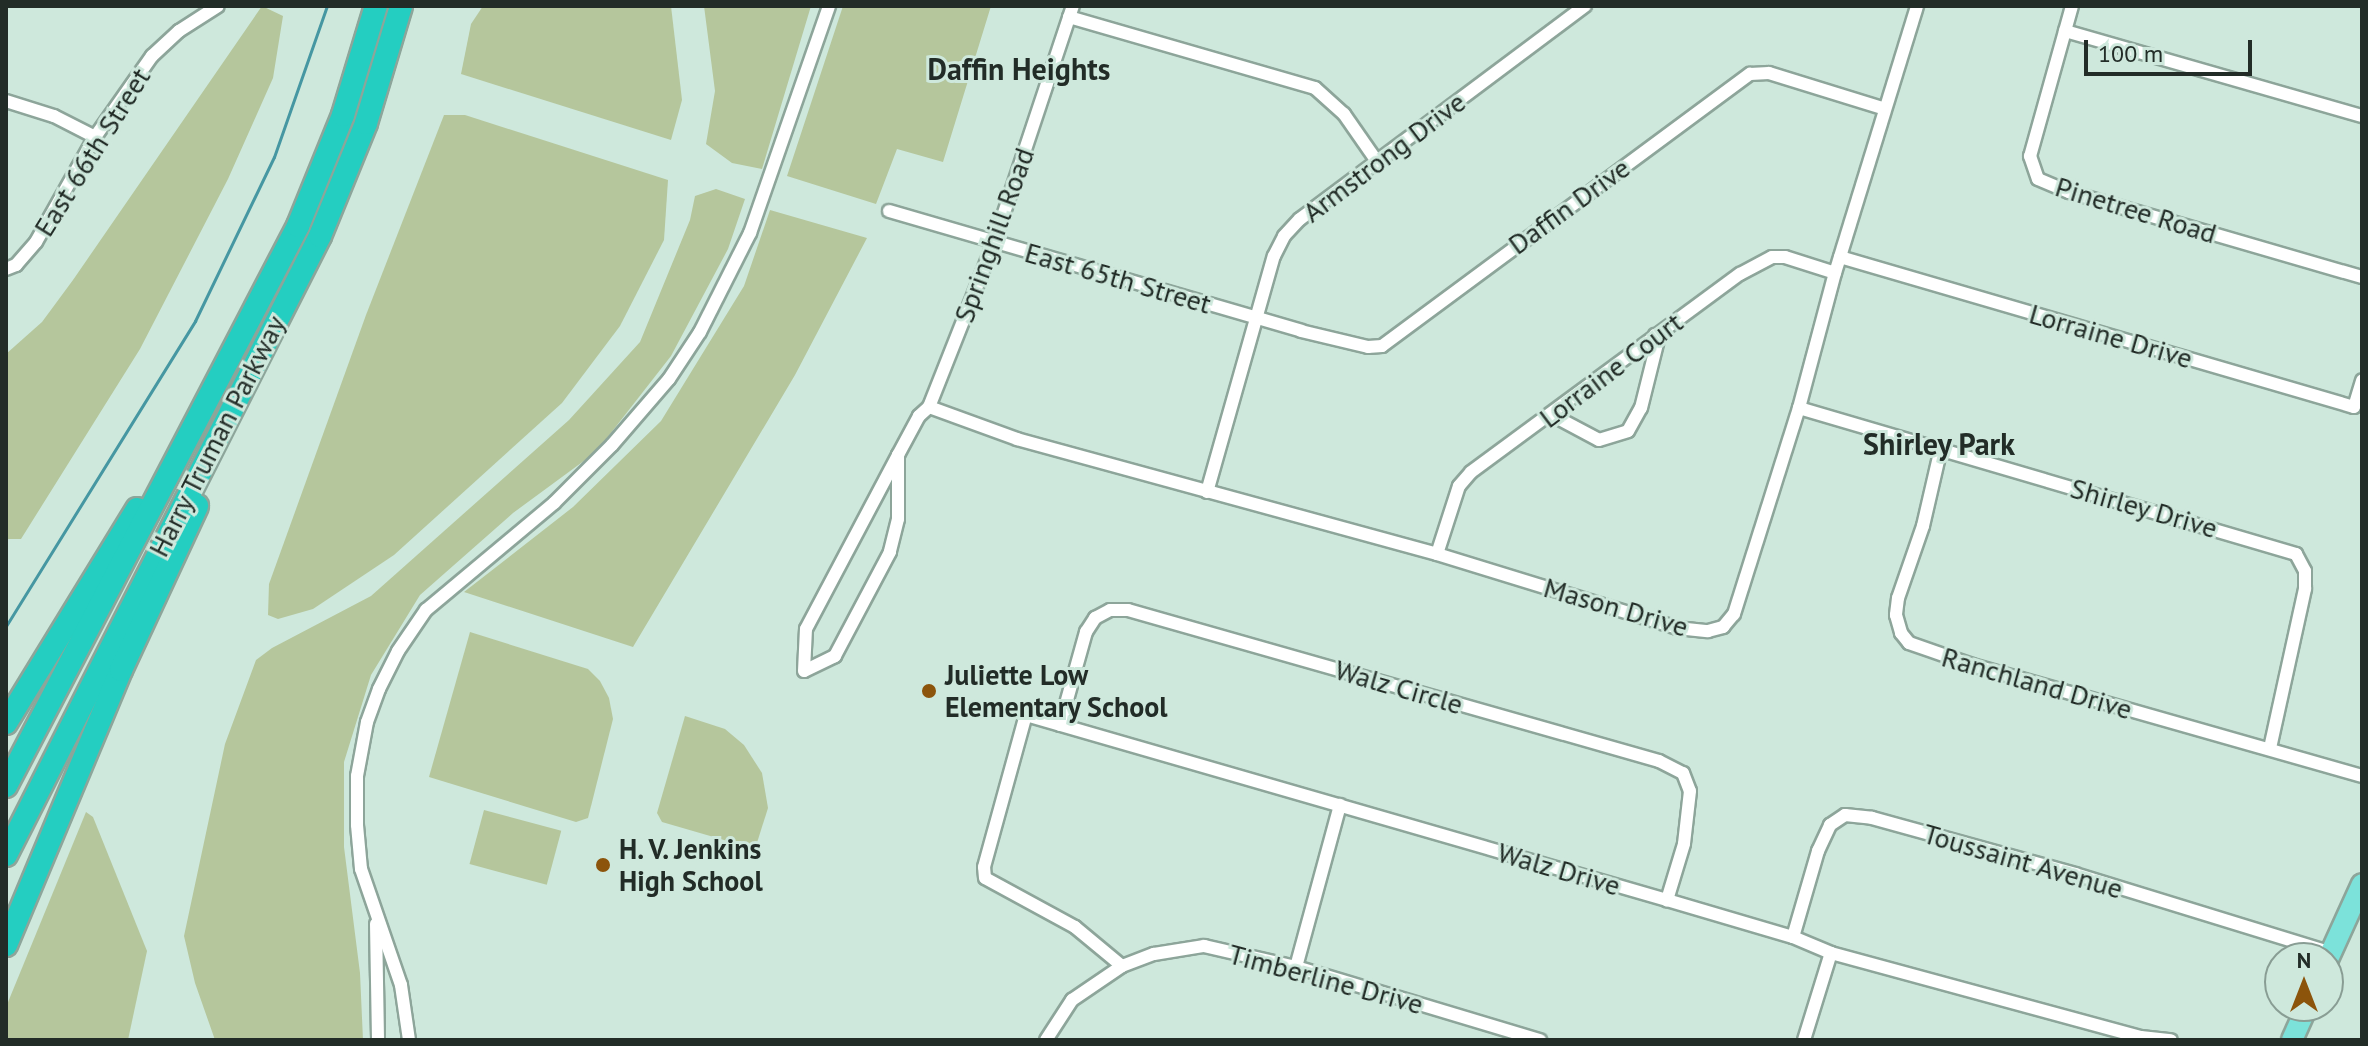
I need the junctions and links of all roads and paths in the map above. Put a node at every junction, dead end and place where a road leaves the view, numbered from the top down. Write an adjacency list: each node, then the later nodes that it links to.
1 (218, 6): 14 (street, East 66th Street)
2 (376, 6): 24 (highway, Harry Truman Parkway)
3 (401, 6): 13 (highway, Harry Truman Parkway)
4 (829, 6): 42 (street)
5 (1585, 6): 15 (street, Armstrong Drive)
6 (1917, 6): 11 (street, Mason Drive)
7 (2072, 6): 9 (street, Pinetree Road)
8 (1071, 11): 15 (street); 17 (street, Springhill Road)
9 (2065, 31): 12 (street); 21 (street, Pinetree Road)
10 (6, 101): 14 (street)
11 (1885, 109): 18 (street, Mason Drive); 22 (street, Daffin Drive)
12 (2362, 116)
13 (366, 123): 39 (highway, Harry Truman Parkway); 46 (highway)
14 (95, 137): 19 (street, East 66th Street)
15 (1376, 160): 22 (street, Armstrong Drive)
16 (889, 211): 17 (street, East 65th Street)
17 (994, 243): 22 (street, East 65th Street); 26 (street, Springhill Road)
18 (1840, 257): 20 (street, Mason Drive); 25 (street, Lorraine Drive)
19 (6, 269)
20 (1835, 273): 23 (street, Lorraine Court); 27 (street, Mason Drive)
21 (2362, 277)
22 (1256, 317): 31 (street, Armstrong Drive)
23 (1655, 335): 28 (street, Lorraine Court); 28 (street)
24 (228, 362): 33 (highway); 37 (highway, Harry Truman Parkway)
25 (2362, 380)
26 (929, 407): 30 (street, Springhill Road); 31 (street, Mason Drive)
27 (1799, 408): 29 (street, Shirley Drive); 32 (street, Mason Drive)
28 (1552, 415): 32 (street, Lorraine Court)
29 (1941, 448): 35 (street, Shirley Drive); 35 (street, Ranchland Drive)
30 (898, 455): 30 (street, Springhill Road)
31 (1207, 492): 32 (street, Mason Drive)
32 (1437, 554)
33 (6, 723)
34 (1060, 725): 38 (street, Walz Drive); 41 (street, Walz Circle); 48 (street, Walz Drive)
35 (2270, 748): 36 (street, Ranchland Drive)
36 (2362, 776)
37 (6, 786)
38 (1340, 805): 41 (street, Walz Drive); 49 (street)
39 (6, 855)
40 (2362, 884): 45 (main road)
41 (1667, 900): 43 (street, Walz Drive)
42 (376, 921): 50 (street); 51 (street)
43 (1793, 937): 44 (street, Toussaint Avenue); 47 (street, Walz Drive)
44 (2286, 942)
45 (2335, 942)
46 (6, 945)
47 (1831, 953): 54 (street); 55 (street, Walz Drive)
48 (1122, 966): 49 (street, Timberline Drive); 52 (street, Timberline Drive)
49 (1296, 967): 53 (street, Timberline Drive)
50 (378, 1040)
51 (409, 1040)
52 (1046, 1040)
53 (1540, 1040)
54 (1804, 1040)
55 (2171, 1040)

